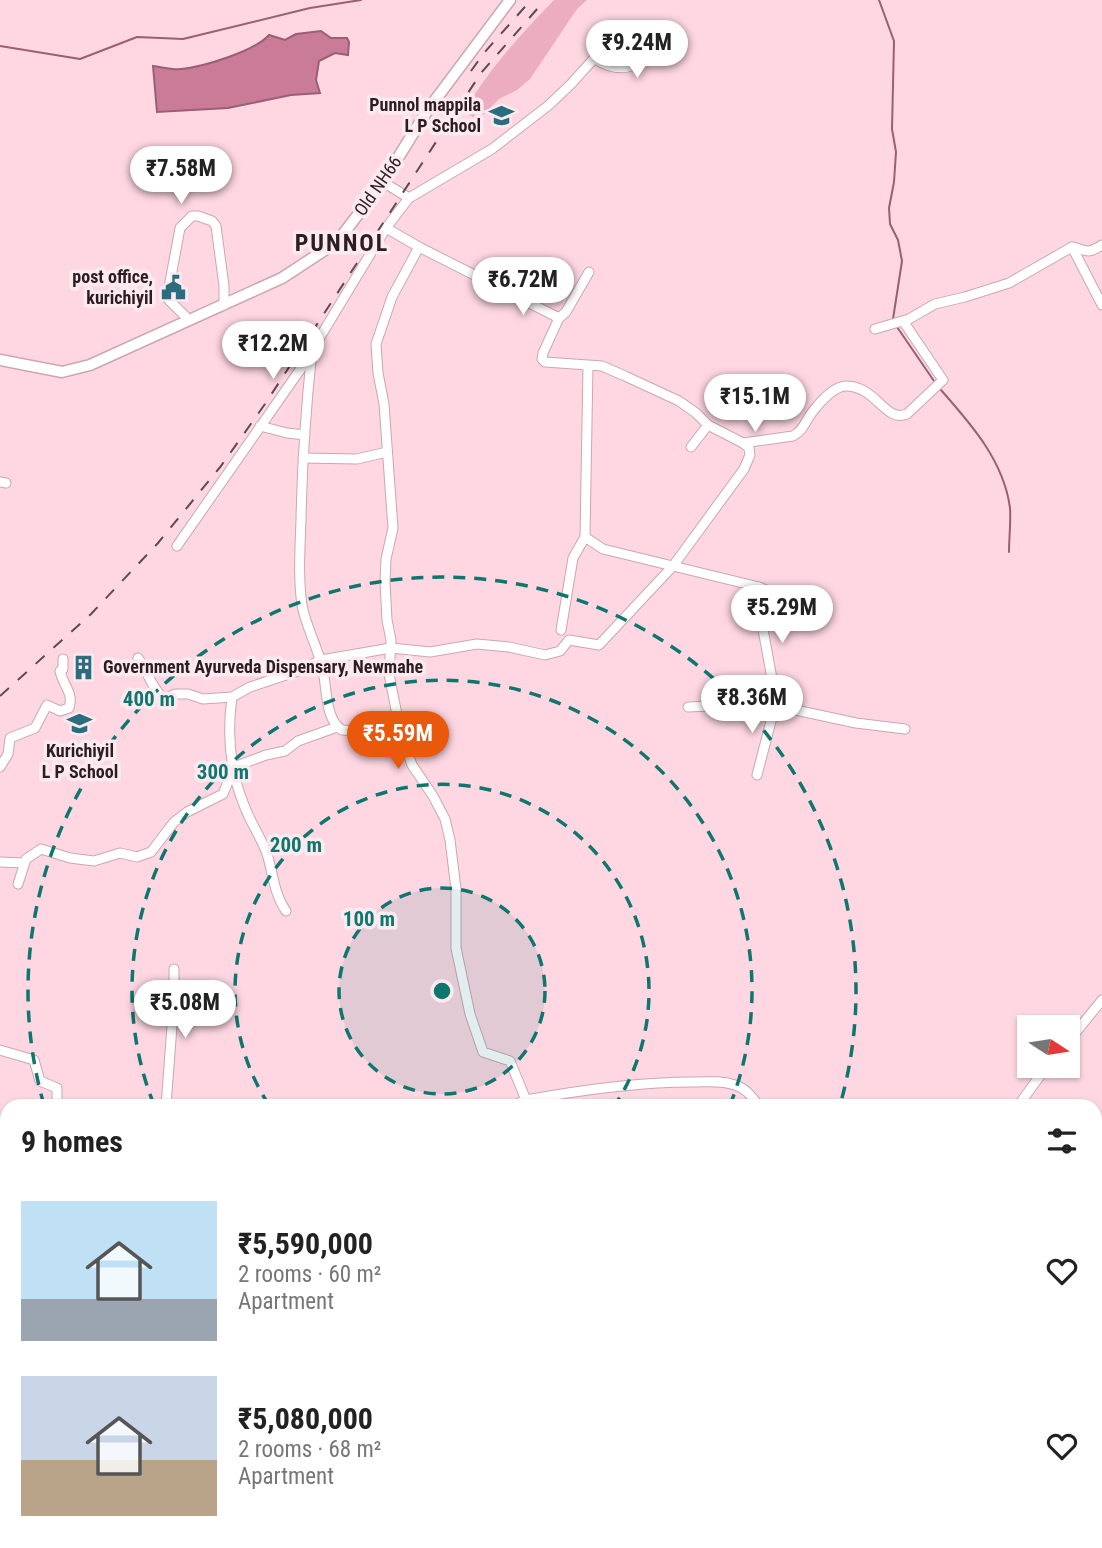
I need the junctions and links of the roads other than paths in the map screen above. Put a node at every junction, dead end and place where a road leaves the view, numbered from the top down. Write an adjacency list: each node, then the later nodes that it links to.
1 (510, 0): 5 (main road, Old NH66)
2 (665, 38): 4 (street)
3 (609, 42): 4 (street)
4 (595, 59): 6 (street)
5 (383, 182): 6 (street); 12 (main road, Old NH66)
6 (409, 198): 7 (street)
7 (386, 228): 9 (street); 18 (street)
8 (1102, 245): 10 (street)
9 (419, 247): 14 (street); 26 (street)
10 (1072, 247): 13 (street); 16 (street)
11 (589, 272): 14 (street)
12 (223, 305): 15 (main road, Old NH66); 15 (street)
13 (1102, 305)
14 (559, 318): 20 (street)
15 (190, 320): 19 (main road, Old NH66)
16 (897, 322): 17 (street); 24 (street)
17 (875, 330)
18 (312, 350): 22 (street); 23 (street)
19 (0, 360)
20 (588, 366): 21 (street); 28 (street)
21 (708, 425): 24 (street); 25 (street)
22 (260, 426): 23 (street); 29 (street)
23 (305, 435): 27 (street)
24 (743, 443): 30 (street)
25 (691, 447)
26 (387, 452): 27 (street); 34 (street)
27 (303, 458): 37 (street)
28 (585, 537): 30 (street); 33 (street)
29 (177, 545)
30 (673, 566): 31 (street); 34 (street)
31 (759, 587): 32 (street); 39 (street)
32 (827, 611)
33 (561, 630)
34 (391, 648): 37 (street); 43 (street)
35 (138, 658): 38 (street)
36 (62, 659): 44 (street)
37 (321, 660): 38 (street); 41 (street)
38 (232, 697): 45 (street)
39 (778, 705): 40 (street); 42 (street); 46 (street)
40 (688, 707)
41 (337, 727): 43 (street); 45 (street)
42 (905, 729)
43 (401, 735): 58 (street)
44 (0, 767)
45 (234, 767): 48 (street); 50 (street)
46 (758, 775)
47 (0, 862): 48 (street)
48 (24, 863): 49 (street)
49 (18, 884)
50 (286, 911)
51 (174, 969): 57 (street)
52 (1102, 1000): 53 (street)
53 (1080, 1027)
54 (0, 1050): 56 (street)
55 (1038, 1078): 61 (street)
56 (57, 1099)
57 (167, 1099)
58 (526, 1099)
59 (532, 1099): 60 (street)
60 (754, 1099)
61 (1023, 1099)

